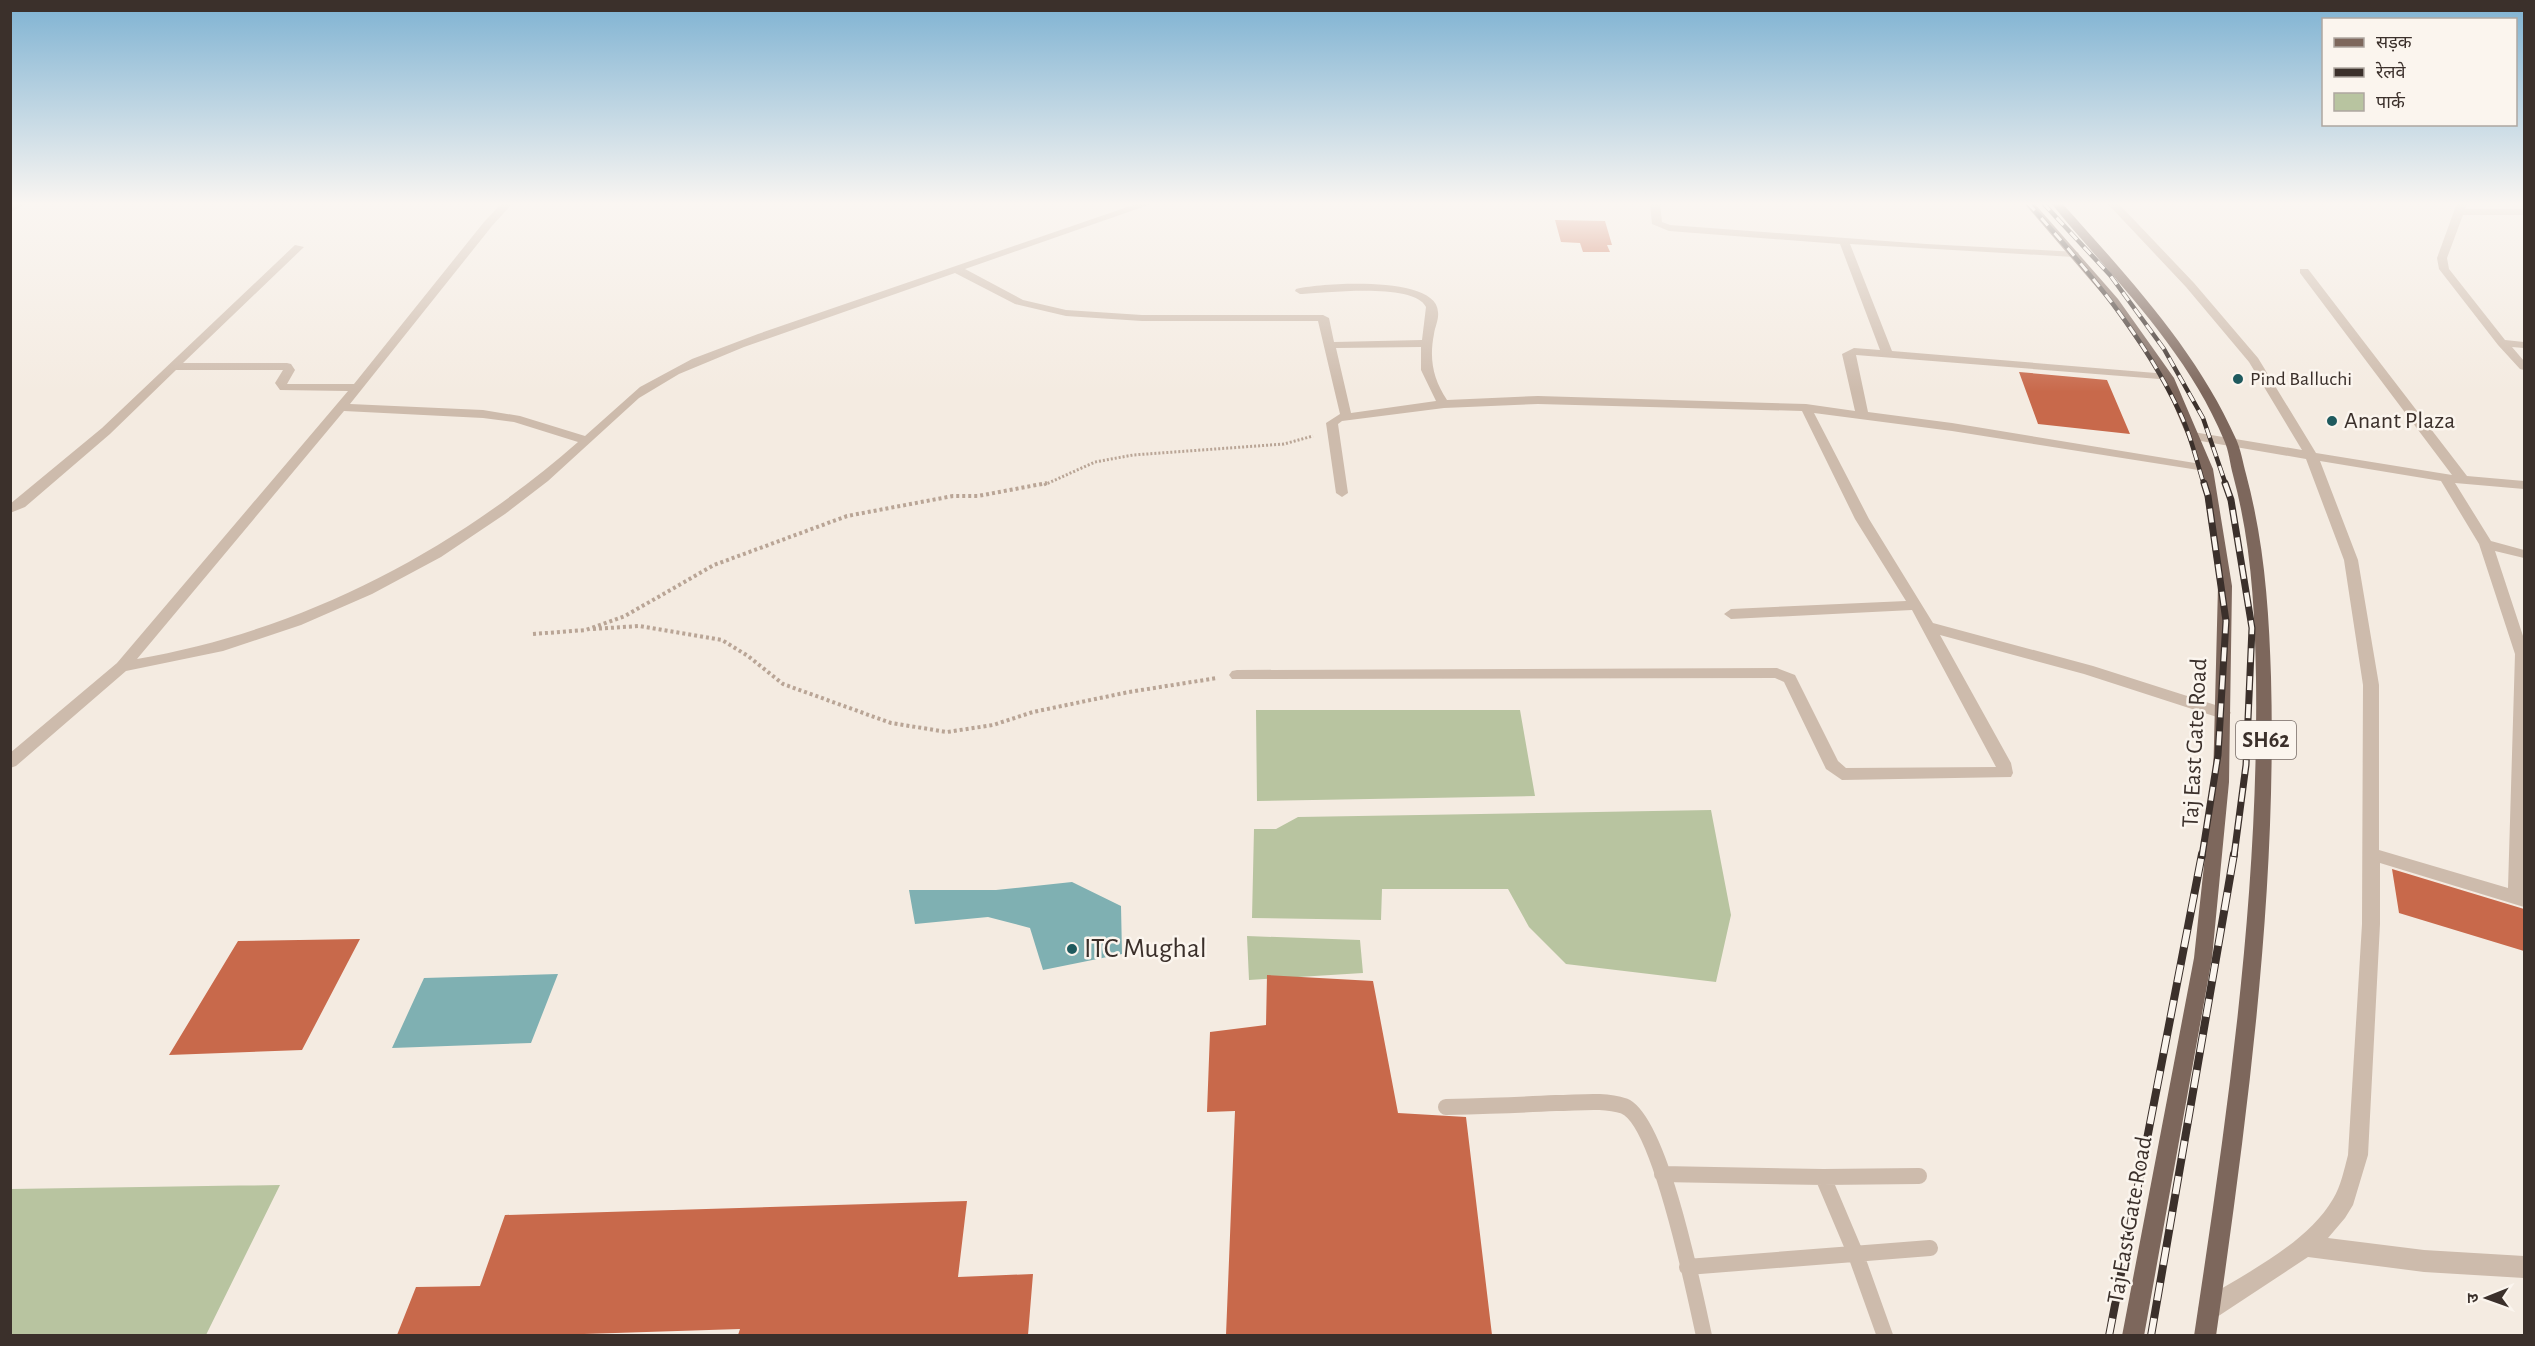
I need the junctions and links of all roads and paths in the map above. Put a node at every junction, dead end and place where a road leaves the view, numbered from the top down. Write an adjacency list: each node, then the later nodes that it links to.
1 (280, 266): 17 (street)
2 (455, 266): 20 (street)
3 (968, 266): 9 (street)
4 (1853, 266): 16 (street)
5 (2084, 266): 19 (main road, Taj East Gate Road / SH62)
6 (2113, 266): 29 (main road, SH62)
7 (2172, 266): 30 (street)
8 (2443, 266): 13 (street)
9 (956, 270): 14 (street); 28 (street)
10 (2304, 271): 33 (street)
11 (1300, 291): 12 (street)
12 (1427, 343): 14 (street); 21 (street)
13 (2502, 343): 15 (street); 18 (street)
14 (1330, 345): 25 (street)
15 (2524, 345)
16 (1887, 353): 19 (street); 24 (street)
17 (175, 367): 20 (street); 36 (street)
18 (2524, 367)
19 (2168, 378): 27 (main road, Taj East Gate Road / SH62)
20 (357, 388): 22 (street)
21 (1444, 404): 23 (street); 25 (street)
22 (340, 408): 28 (street); 45 (street)
23 (1806, 408): 24 (street); 39 (street)
24 (1862, 414): 31 (street)
25 (1346, 416): 26 (street)
26 (1333, 432): 35 (street); 42 (path)
27 (2193, 436): 29 (street); 31 (main road, Taj East Gate Road / SH62)
28 (587, 441): 45 (street)
29 (2231, 441): 30 (street); 61 (main road, SH62)
30 (2312, 458): 32 (street); 50 (street)
31 (2207, 469): 47 (main road, Taj East Gate Road / SH62)
32 (2446, 478): 33 (street); 37 (street)
33 (2463, 480): 34 (street)
34 (2524, 485)
35 (1342, 493)
36 (10, 509)
37 (2486, 544): 38 (street); 44 (street)
38 (2524, 554)
39 (1916, 605): 40 (street); 41 (street)
40 (1731, 614)
41 (1929, 627): 46 (street); 47 (street)
42 (586, 630): 43 (path); 46 (path)
43 (533, 634)
44 (2523, 654): 49 (street)
45 (122, 667): 48 (street)
46 (1237, 675)
47 (2223, 713): 64 (main road, Taj East Gate Road / SH62)
48 (10, 762)
49 (2522, 767): 51 (street)
50 (2371, 854): 51 (street); 56 (street)
51 (2521, 898)
52 (1446, 1107): 53 (lane)
53 (1662, 1174): 55 (lane); 60 (lane)
54 (1919, 1176): 55 (lane)
55 (1823, 1177): 58 (lane)
56 (2305, 1246): 59 (street); 61 (street)
57 (1930, 1248): 58 (lane)
58 (1856, 1255): 60 (lane); 63 (lane)
59 (2524, 1267)
60 (1687, 1268): 62 (lane)
61 (2209, 1309): 65 (main road, SH62)
62 (1704, 1335)
63 (1885, 1335)
64 (2133, 1335)
65 (2205, 1335)

